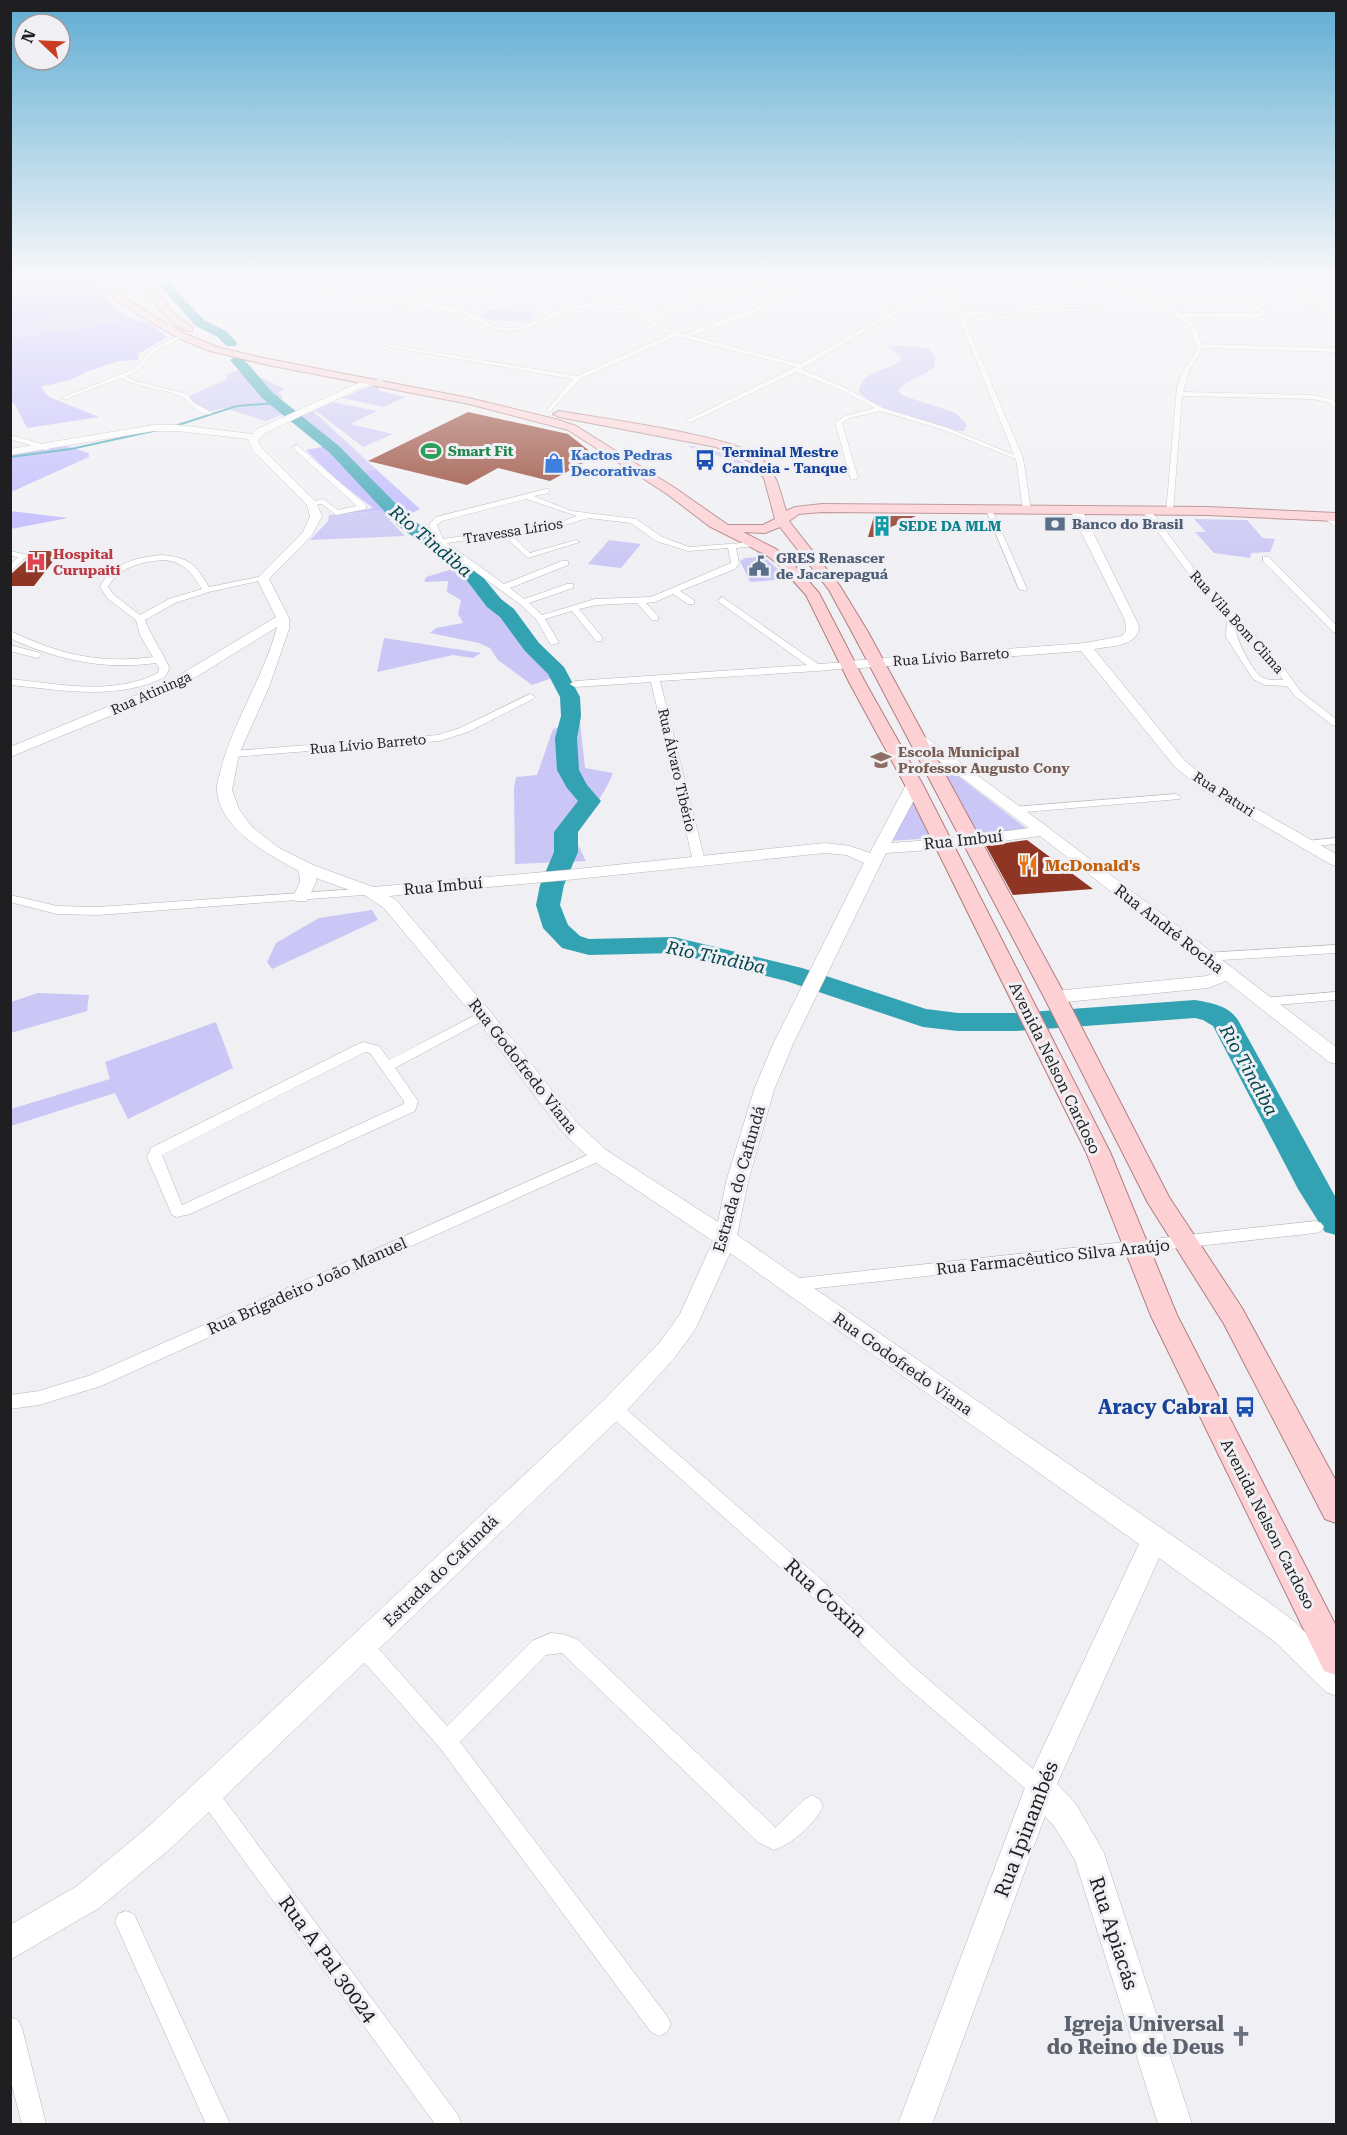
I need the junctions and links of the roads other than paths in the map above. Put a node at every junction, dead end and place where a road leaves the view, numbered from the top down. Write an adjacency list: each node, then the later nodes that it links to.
1 (117, 378): 12 (street)
2 (124, 378): 16 (street)
3 (341, 378): 10 (main road)
4 (394, 378): 15 (main road)
5 (578, 378): 15 (street)
6 (777, 378): 17 (street)
7 (820, 378): 14 (street)
8 (987, 378): 26 (street)
9 (1184, 378): 11 (street)
10 (362, 382): 21 (main road); 22 (main road)
11 (1180, 393): 13 (street); 39 (street)
12 (64, 398)
13 (1336, 406)
14 (881, 409): 26 (street); 27 (street)
15 (549, 411): 19 (main road)
16 (209, 413)
17 (689, 421)
18 (24, 432): 23 (street)
19 (677, 436): 22 (main road); 28 (main road)
20 (10, 437): 23 (street)
21 (254, 437): 23 (main road); 32 (main road)
22 (597, 443): 44 (main road)
23 (48, 444): 25 (main road)
24 (297, 447): 32 (street)
25 (10, 452)
26 (1019, 458): 36 (street)
27 (854, 478)
28 (774, 490): 34 (main road); 43 (main road)
29 (546, 491): 31 (street)
30 (515, 492): 31 (street)
31 (526, 496): 40 (street); 46 (street)
32 (312, 504): 54 (main road)
33 (594, 506): 41 (street)
34 (822, 508): 35 (main road); 43 (main road)
35 (988, 510): 36 (main road); 57 (street)
36 (1027, 510): 37 (main road)
37 (1076, 510): 38 (main road); 74 (main road, Rua Lívio Barreto)
38 (1146, 510): 39 (main road); 65 (street, Rua Vila Bom Clima)
39 (1169, 511): 42 (main road)
40 (586, 516): 41 (street); 45 (street, Travessa Lírios)
41 (599, 517): 49 (street)
42 (1334, 520)
43 (782, 521): 44 (main road); 78 (main road, Avenida Nelson Cardoso)
44 (714, 523): 48 (main road, Avenida Nelson Cardoso)
45 (505, 533): 46 (street, Travessa Lírios); 47 (street)
46 (440, 542): 56 (street)
47 (576, 542)
48 (755, 544): 49 (street); 79 (main road, Avenida Nelson Cardoso)
49 (732, 547): 59 (street)
50 (10, 553): 53 (street)
51 (1266, 559): 70 (street)
52 (565, 563): 56 (street)
53 (10, 571)
54 (263, 579): 58 (street); 66 (main road)
55 (570, 585): 62 (street)
56 (503, 588): 62 (street)
57 (1023, 589)
58 (207, 590): 69 (street); 69 (street)
59 (674, 591): 61 (street); 63 (street)
60 (722, 600): 80 (street)
61 (640, 601): 64 (street); 68 (street)
62 (523, 602): 67 (street)
63 (691, 602)
64 (573, 608): 67 (street); 72 (street)
65 (1231, 614): 83 (street, Rua Vila Bom Clima); 83 (street)
66 (283, 618): 88 (main road, Rua Atininga); 89 (main road, Rua Godofredo Viana)
67 (540, 618): 73 (street)
68 (656, 618)
69 (140, 619): 76 (street)
70 (1336, 630)
71 (10, 634): 77 (street)
72 (599, 639)
73 (554, 643)
74 (1085, 647): 78 (main road, Rua Lívio Barreto); 97 (main road, Rua Paturi)
75 (10, 648): 77 (street)
76 (161, 659): 77 (street); 82 (street)
77 (102, 663)
78 (875, 663): 79 (main road, Rua Lívio Barreto); 87 (main road, Avenida Nelson Cardoso)
79 (848, 665): 80 (street, Rua Lívio Barreto); 90 (main road, Avenida Nelson Cardoso)
80 (818, 668): 81 (street, Rua Lívio Barreto)
81 (656, 679): 84 (street, Rua Lívio Barreto); 99 (street, Rua Álvaro Tibério)
82 (10, 682)
83 (1288, 683): 86 (street, Rua Vila Bom Clima)
84 (575, 684)
85 (530, 698): 89 (street, Rua Lívio Barreto)
86 (1336, 723)
87 (915, 736): 92 (main road, Rua André Rocha); 94 (main road, Avenida Nelson Cardoso)
88 (10, 753)
89 (232, 754): 101 (main road, Rua Godofredo Viana)
90 (914, 785): 96 (main road, Avenida Nelson Cardoso); 98 (main road, Estrada do Cafundá)
91 (1176, 797): 92 (street)
92 (1012, 810): 93 (main road, Rua André Rocha)
93 (1043, 831): 94 (main road, Rua Imbuí); 106 (main road, Rua André Rocha)
94 (971, 840): 96 (main road, Rua Imbuí); 110 (main road, Avenida Nelson Cardoso)
95 (1336, 841): 97 (street)
96 (944, 843): 98 (main road, Rua Imbuí); 118 (main road, Avenida Nelson Cardoso)
97 (1306, 844): 100 (main road, Rua Paturi)
98 (877, 855): 99 (main road, Rua Imbuí); 116 (main road, Estrada do Cafundá)
99 (699, 861): 102 (main road, Rua Imbuí)
100 (1336, 861)
101 (307, 869): 102 (main road, Rua Godofredo Viana); 103 (main road)
102 (372, 892): 103 (street, Rua Imbuí); 111 (main road, Rua Godofredo Viana)
103 (301, 897): 104 (street, Rua Imbuí)
104 (10, 898)
105 (1336, 949): 106 (street)
106 (1205, 957): 107 (main road, Rua André Rocha)
107 (1224, 972): 109 (main road, Rua André Rocha); 110 (main road)
108 (1336, 996): 109 (street)
109 (1265, 1002): 112 (main road, Rua André Rocha)
110 (1063, 1011): 117 (main road, Avenida Nelson Cardoso)
111 (483, 1015): 113 (street); 114 (main road, Rua Godofredo Viana)
112 (1332, 1049)
113 (388, 1066): 113 (street)
114 (598, 1155): 116 (main road, Rua Godofredo Viana); 120 (street, Rua Brigadeiro João Manuel)
115 (1316, 1227): 117 (street, Rua Farmacêutico Silva Araújo)
116 (725, 1238): 119 (main road, Rua Godofredo Viana); 121 (main road, Estrada do Cafundá)
117 (1185, 1242): 118 (street, Rua Farmacêutico Silva Araújo); 122 (main road, Avenida Nelson Cardoso)
118 (1138, 1248): 119 (street, Rua Farmacêutico Silva Araújo); 125 (main road, Avenida Nelson Cardoso)
119 (790, 1285): 123 (main road, Rua Godofredo Viana)
120 (10, 1402)
121 (613, 1408): 124 (main road, Estrada do Cafundá); 128 (street, Rua Coxim)
122 (1336, 1509)
123 (1154, 1540): 126 (main road, Rua Godofredo Viana); 128 (main road, Rua Ipinambés)
124 (363, 1646): 127 (street); 129 (main road, Estrada do Cafundá)
125 (1336, 1659)
126 (1336, 1682)
127 (447, 1741): 130 (street); 133 (street)
128 (1040, 1788): 138 (main road, Rua Ipinambés); 139 (main road, Rua Apiacás)
129 (208, 1794): 132 (main road, Estrada do Cafundá); 137 (street, Rua A Pal 30024)
130 (812, 1806)
131 (126, 1922): 136 (street)
132 (10, 1944)
133 (659, 2024)
134 (10, 2028): 135 (street)
135 (34, 2124)
136 (218, 2124)
137 (449, 2124)
138 (915, 2124)
139 (1175, 2124)

